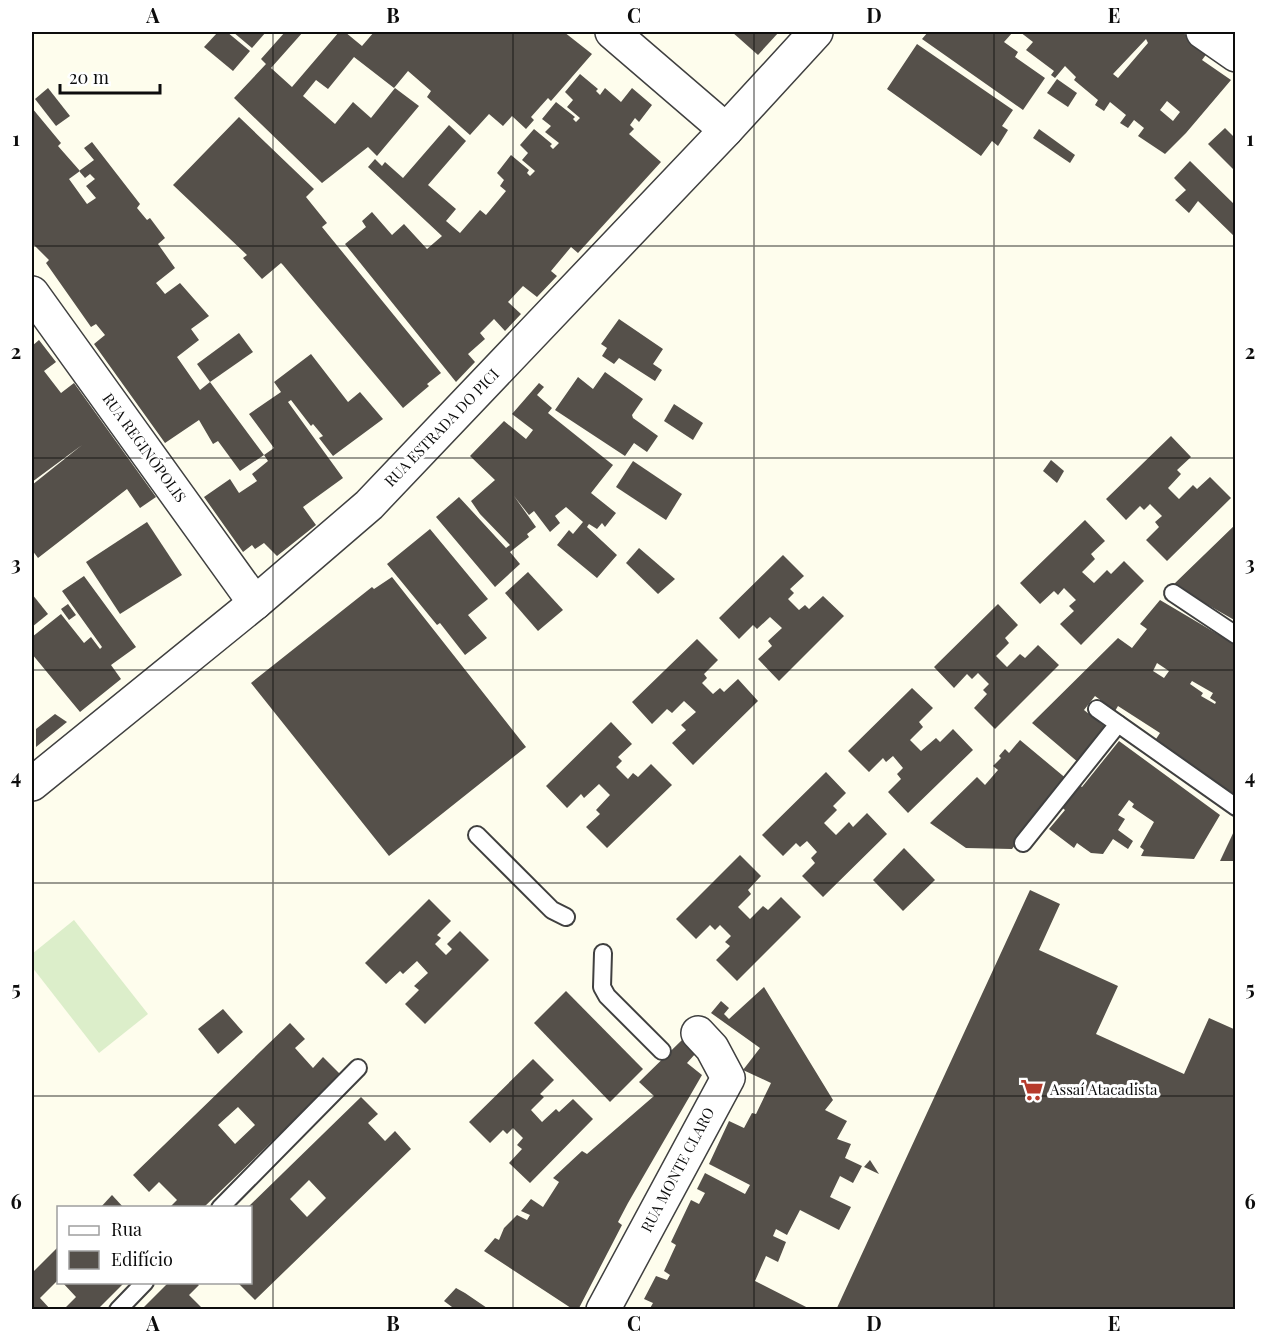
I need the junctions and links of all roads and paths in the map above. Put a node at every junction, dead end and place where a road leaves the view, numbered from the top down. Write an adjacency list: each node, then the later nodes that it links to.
1 (612, 32): 5 (street)
2 (816, 32): 5 (street, RUA ESTRADA DO PICI)
3 (1203, 32): 4 (street)
4 (1236, 55)
5 (726, 130): 8 (street, RUA ESTRADA DO PICI)
6 (32, 293): 8 (street, RUA REGINÓPOLIS)
7 (1173, 593): 9 (lane)
8 (255, 603): 12 (street, RUA ESTRADA DO PICI)
9 (1236, 635)
10 (1097, 709): 11 (lane)
11 (1118, 724): 13 (lane); 15 (lane)
12 (32, 784)
13 (1236, 807)
14 (477, 835): 16 (lane)
15 (1023, 843)
16 (566, 917)
17 (603, 953): 19 (lane)
18 (698, 1033): 24 (street, RUA MONTE CLARO)
19 (662, 1051)
20 (358, 1068): 21 (lane)
21 (222, 1206)
22 (143, 1284): 23 (lane)
23 (118, 1310)
24 (603, 1310)

